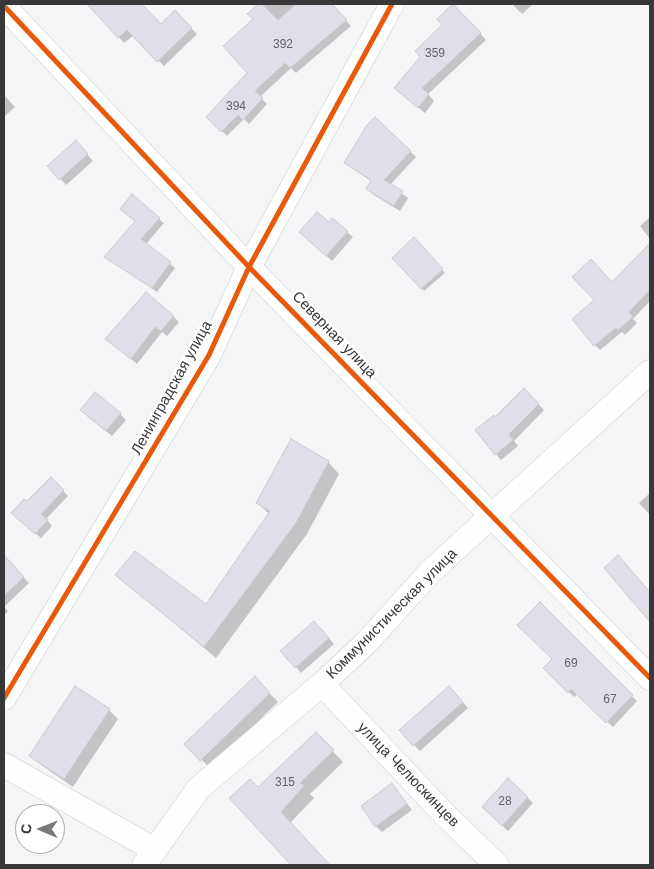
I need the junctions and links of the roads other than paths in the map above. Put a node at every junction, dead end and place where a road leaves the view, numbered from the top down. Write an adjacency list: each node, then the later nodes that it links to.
1 (392, 4): 3 (street, Ленинградская улица)
2 (4, 6): 3 (street, Северная улица)
3 (249, 267): 5 (street, Северная улица); 8 (street, Ленинградская улица)
4 (650, 372): 5 (street, Коммунистическая улица)
5 (493, 516): 6 (street, Северная улица); 7 (street, Коммунистическая улица)
6 (650, 678)
7 (322, 684): 10 (street, Коммунистическая улица); 11 (street, улица Челюскинцев)
8 (4, 698)
9 (4, 765): 10 (street)
10 (149, 858)
11 (497, 865)

